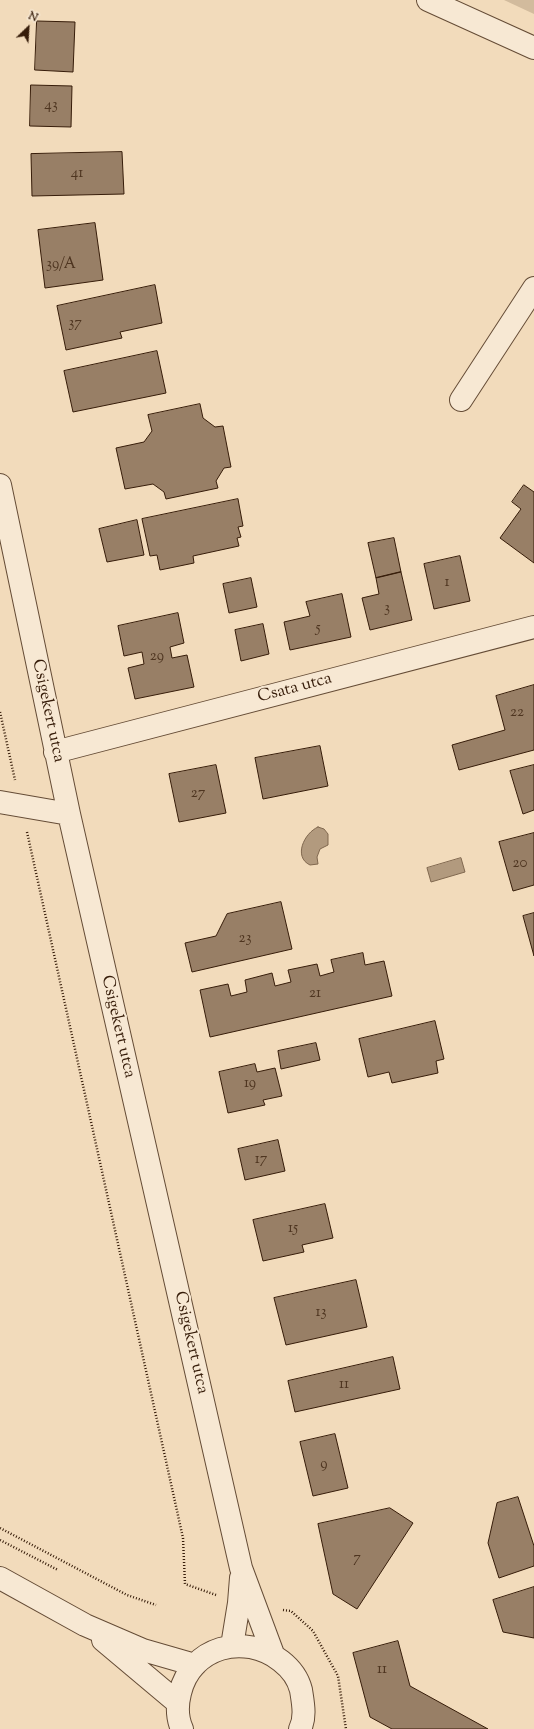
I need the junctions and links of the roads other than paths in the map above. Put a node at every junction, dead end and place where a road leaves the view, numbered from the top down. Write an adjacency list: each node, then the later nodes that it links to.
1 (428, 0): 2 (street)
2 (534, 48)
3 (534, 288): 4 (street)
4 (461, 400)
5 (0, 485): 7 (street, Csigekert utca)
6 (534, 627): 7 (street, Csata utca)
7 (55, 752): 9 (street, Csigekert utca)
8 (0, 802): 9 (street)
9 (68, 814): 10 (street, Csigekert utca)
10 (241, 1568): 13 (street); 14 (street)
11 (0, 1578): 12 (street)
12 (85, 1625): 15 (street); 16 (street)
13 (232, 1646): 14 (street); 15 (street)
14 (273, 1654): 17 (street)
15 (195, 1665): 16 (street)
16 (178, 1703): 18 (street)
17 (302, 1728)
18 (182, 1729)

